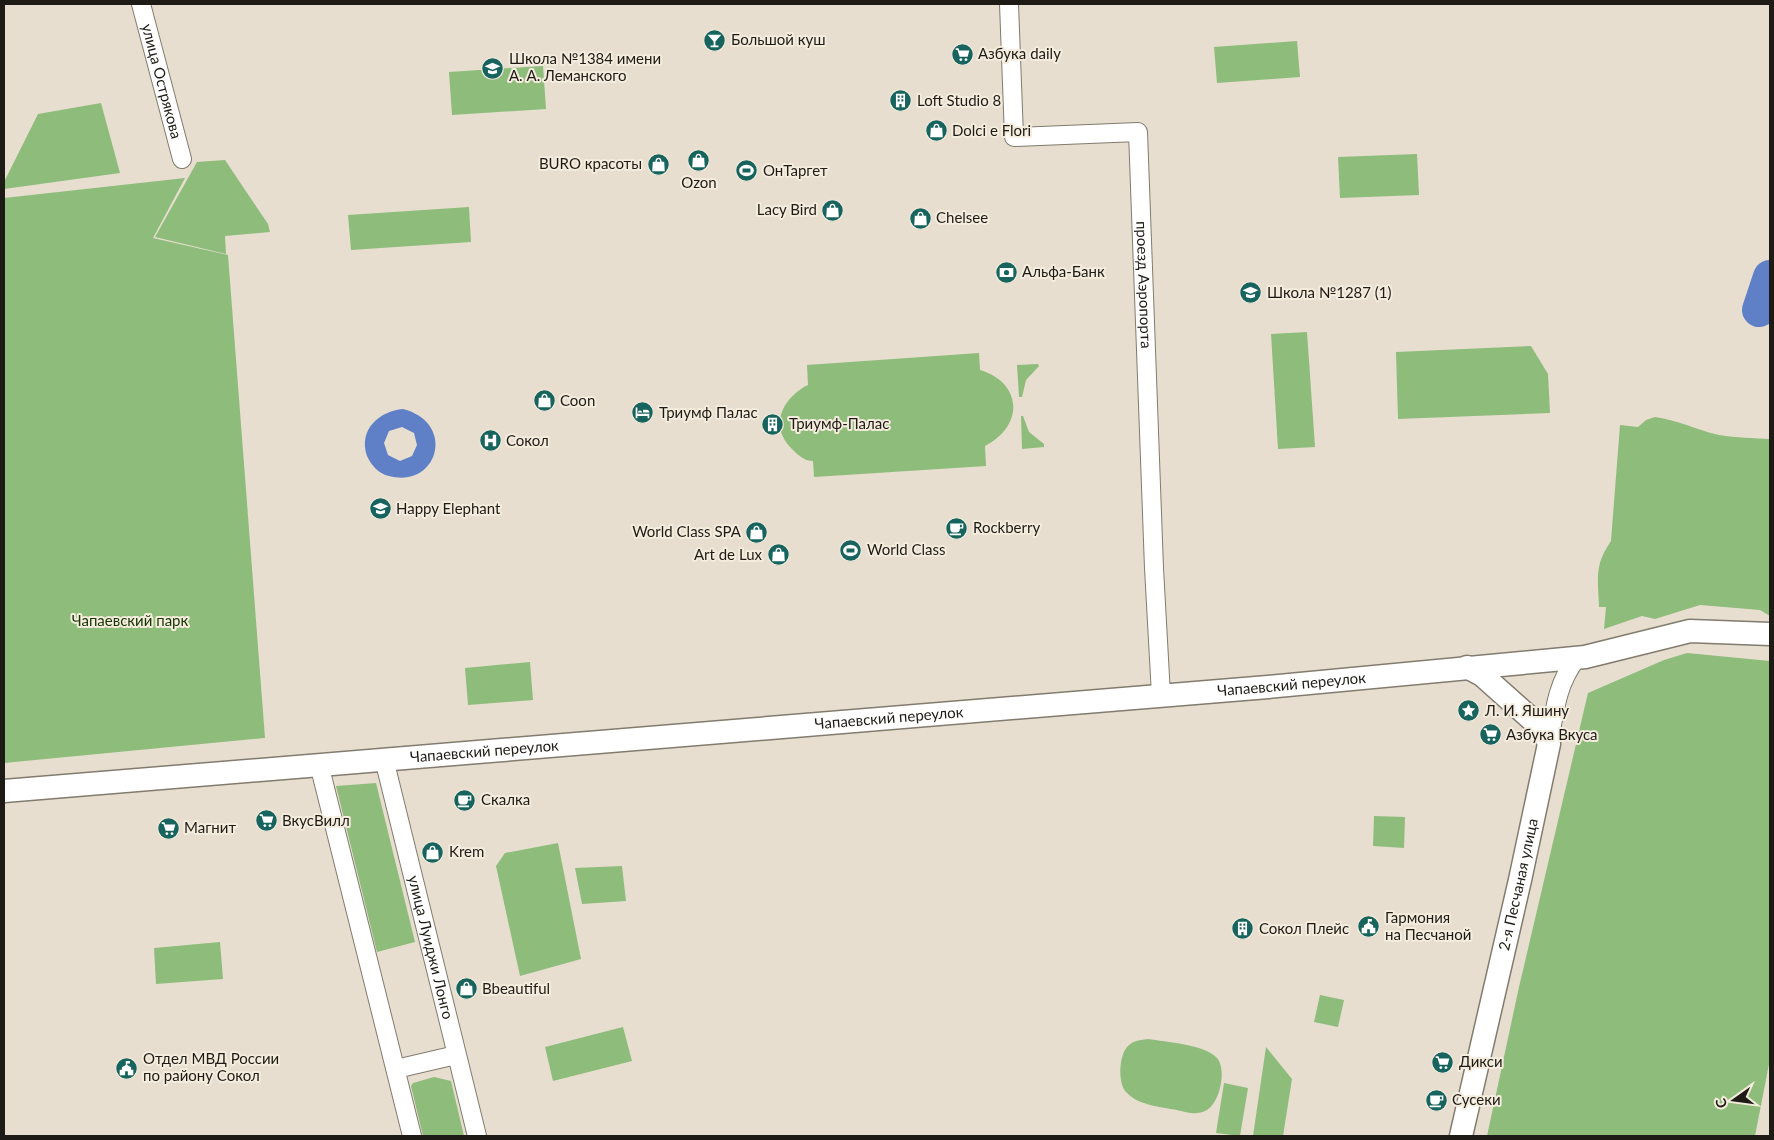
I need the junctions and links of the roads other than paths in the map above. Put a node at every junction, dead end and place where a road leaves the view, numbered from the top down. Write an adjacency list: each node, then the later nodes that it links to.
1 (141, 4): 3 (street, улица Острякова)
2 (1009, 4): 7 (street, проезд Аэропорта)
3 (182, 159)
4 (1770, 634): 5 (street, Чапаевский переулок)
5 (1577, 658): 6 (street, Чапаевский переулок); 8 (street)
6 (1467, 667): 7 (street, Чапаевский переулок); 8 (street)
7 (1161, 696): 9 (street, Чапаевский переулок)
8 (1549, 744): 16 (street, 2-я Песчаная улица)
9 (384, 759): 10 (street, Чапаевский переулок); 12 (street, улица Луиджи Лонго)
10 (318, 764): 11 (street, Чапаевский переулок); 13 (street)
11 (4, 791)
12 (456, 1055): 13 (street); 15 (street, улица Луиджи Лонго)
13 (396, 1069): 14 (street)
14 (412, 1136)
15 (477, 1136)
16 (1461, 1136)

